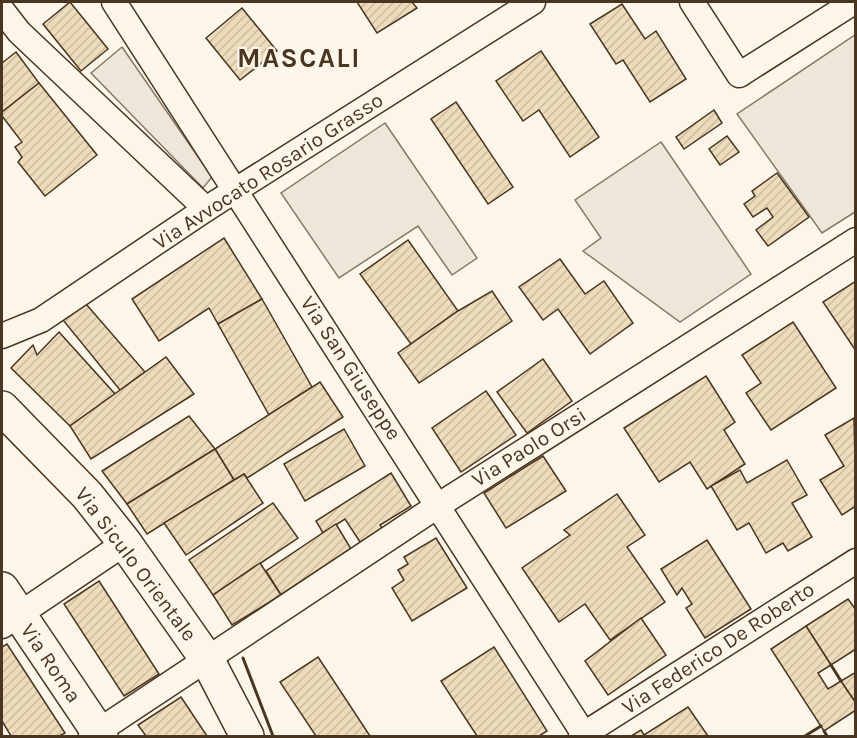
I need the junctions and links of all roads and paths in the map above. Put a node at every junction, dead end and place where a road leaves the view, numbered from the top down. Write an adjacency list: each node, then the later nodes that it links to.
1 (114, 2): 6 (street, Via San Giuseppe)
2 (533, 2): 6 (street, Via Avvocato Rosario Grasso)
3 (692, 2): 4 (street)
4 (854, 2)
5 (2, 10): 7 (street)
6 (236, 190): 7 (street, Via Avvocato Rosario Grasso); 11 (street, Via San Giuseppe)
7 (206, 209): 9 (street, Via Avvocato Rosario Grasso)
8 (855, 240): 11 (street, Via Paolo Orsi)
9 (2, 336)
10 (2, 408): 12 (main road, Via Siculo Orientale)
11 (439, 505): 15 (street, Via Paolo Orsi); 18 (street, Via San Giuseppe)
12 (125, 543): 14 (street); 15 (main road, Via Siculo Orientale)
13 (855, 561): 18 (street, Via Federico De Roberto)
14 (7, 610): 16 (main road, Via Roma)
15 (208, 661): 16 (street, Via Paolo Orsi); 17 (main road, Via Siculo Orientale)
16 (97, 735)
17 (247, 736)
18 (583, 736)

